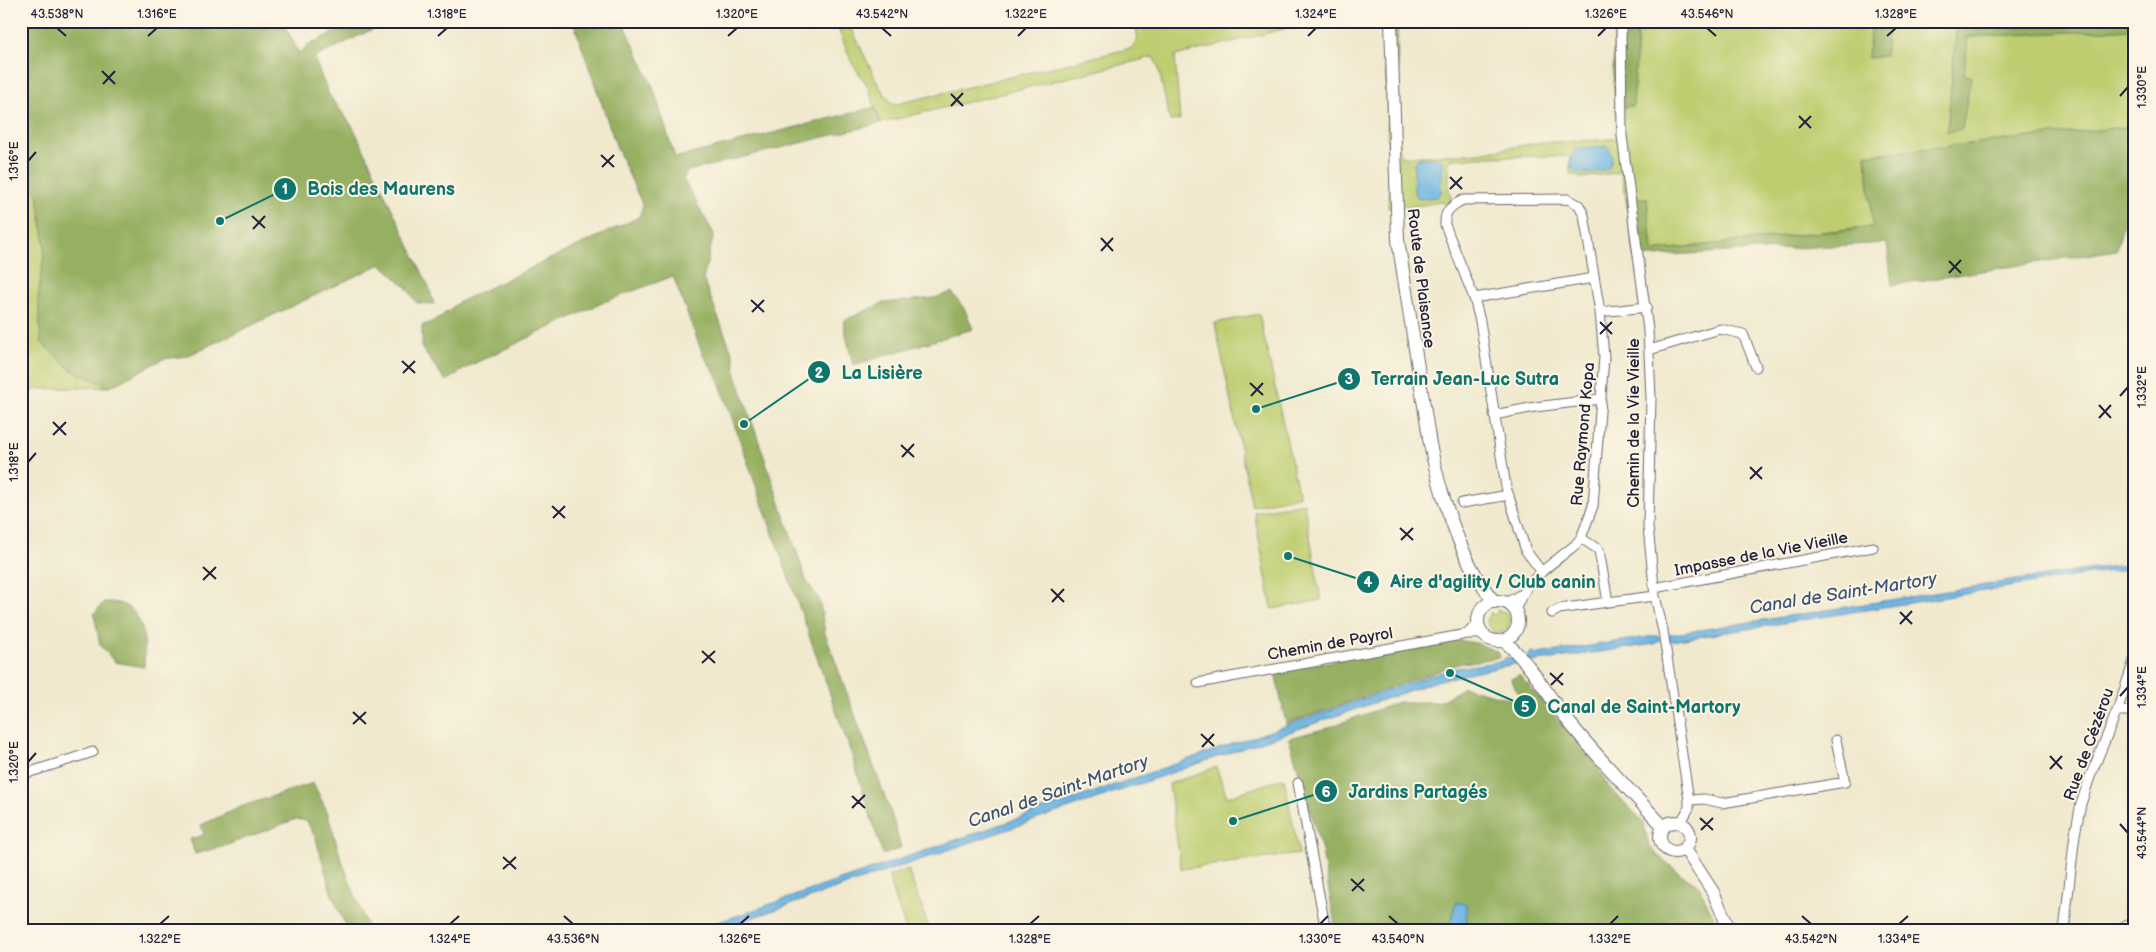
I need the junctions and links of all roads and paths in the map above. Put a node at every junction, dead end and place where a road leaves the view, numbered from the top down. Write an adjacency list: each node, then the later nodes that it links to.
1 (1391, 21): 18 (main road, Route de Plaisance)
2 (1621, 21): 5 (street, Chemin de la Vie Vieille)
3 (1594, 278): 4 (street); 4 (street, Rue Raymond Kopa); 6 (street, Rue Raymond Kopa)
4 (1474, 298): 10 (street)
5 (1646, 307): 6 (street); 7 (street, Chemin de la Vie Vieille)
6 (1600, 312): 9 (street, Rue Raymond Kopa)
7 (1649, 350): 8 (street); 16 (street, Chemin de la Vie Vieille)
8 (1756, 367)
9 (1601, 398): 10 (street); 13 (street, Rue Raymond Kopa)
10 (1494, 415): 11 (street)
11 (1509, 495): 12 (street); 15 (street)
12 (1462, 503)
13 (1581, 538): 15 (street, Rue Raymond Kopa); 17 (street)
14 (1873, 547): 16 (street, Impasse de la Vie Vieille)
15 (1542, 572): 18 (street, Rue Raymond Kopa)
16 (1654, 592): 17 (street, Impasse de la Vie Vieille); 30 (street, Chemin de la Vie Vieille)
17 (1608, 602): 19 (street, Impasse de la Vie Vieille)
18 (1500, 606): 20 (main road); 21 (main road)
19 (1552, 614)
20 (1480, 628): 21 (main road); 23 (street, Chemin de Payrol)
21 (1508, 638): 32 (main road)
22 (2135, 658): 24 (street, Rue de Cézérou)
23 (1198, 683)
24 (2118, 712): 25 (street); 37 (street, Rue de Cézérou)
25 (2135, 712)
26 (1836, 740): 30 (street)
27 (93, 752): 28 (street)
28 (21, 774)
29 (1298, 783): 35 (street)
30 (1689, 800): 31 (street, Chemin de la Vie Vieille)
31 (1681, 822): 32 (main road); 33 (main road)
32 (1664, 827): 33 (main road)
33 (1684, 849): 36 (main road)
34 (2135, 919): 38 (street)
35 (1326, 931)
36 (1730, 931)
37 (2064, 931)
38 (2117, 931)

